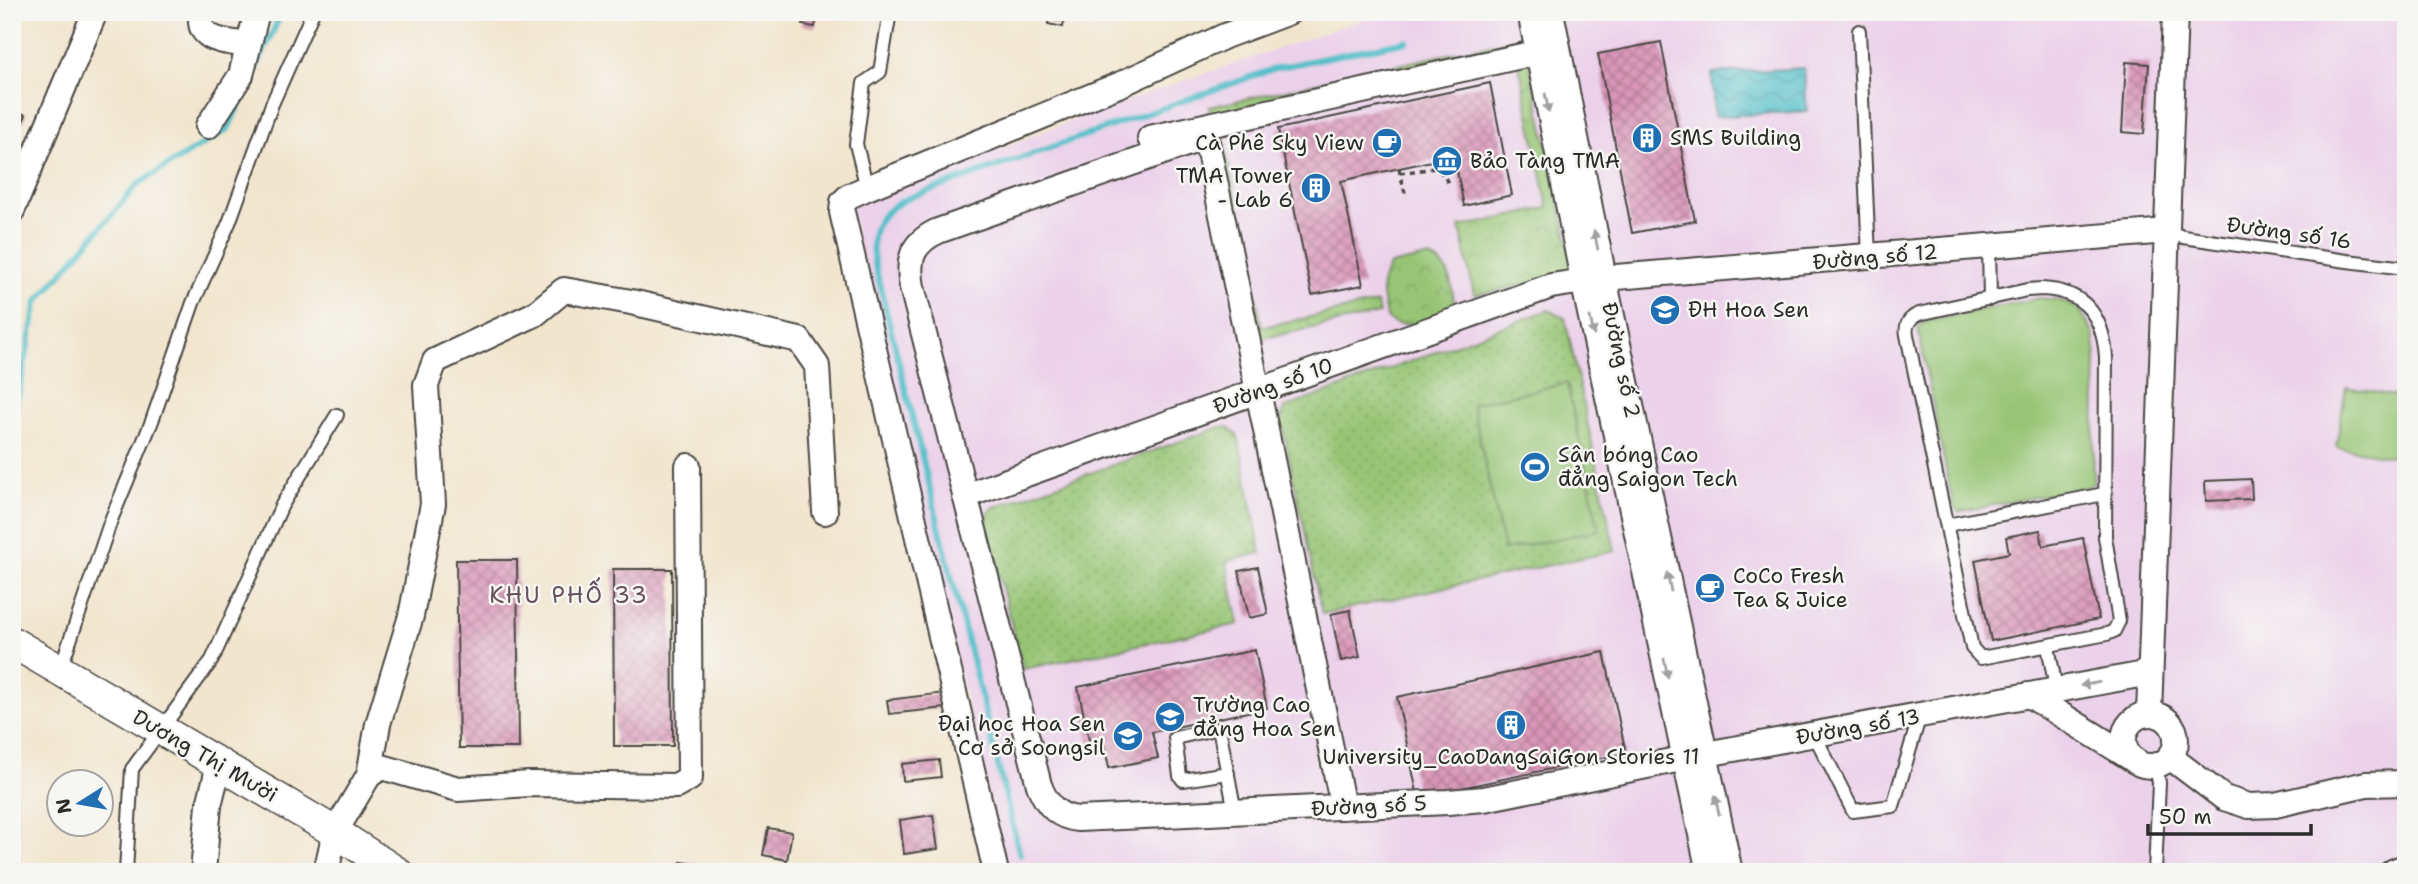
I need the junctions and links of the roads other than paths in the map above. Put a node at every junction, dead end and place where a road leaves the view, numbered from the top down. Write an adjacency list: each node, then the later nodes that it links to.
1 (202, 12): 11 (street)
2 (257, 12): 11 (street)
3 (313, 12): 31 (lane)
4 (890, 12): 15 (lane)
5 (1289, 12): 15 (street)
6 (1530, 12): 12 (street, Đường số 2)
7 (1551, 12): 12 (street, Đường số 2)
8 (2175, 12): 17 (street)
9 (94, 13): 16 (street)
10 (1859, 31): 19 (lane)
11 (247, 45): 13 (street)
12 (1547, 50): 14 (street); 21 (street, Đường số 2)
13 (208, 126)
14 (1150, 138)
15 (867, 188): 54 (street)
16 (12, 211)
17 (2167, 231): 18 (street, Đường số 12); 20 (lane, Đường số 16); 32 (street)
18 (1989, 247): 19 (street, Đường số 12); 22 (lane)
19 (1869, 257): 21 (street, Đường số 12)
20 (2406, 268)
21 (1593, 279): 23 (street, Đường số 10); 40 (street, Đường số 2)
22 (1990, 299): 26 (lane); 29 (lane)
23 (1258, 391): 27 (street, Đường số 10); 27 (street); 46 (street)
24 (337, 415): 38 (lane)
25 (688, 466): 44 (street)
26 (2105, 494): 29 (lane); 30 (lane)
27 (965, 496): 47 (street, Đường số 5)
28 (825, 512): 44 (street)
29 (1947, 526): 30 (lane)
30 (2048, 646): 33 (lane)
31 (37, 656): 38 (street, Dương Thị Mười)
32 (2150, 673): 33 (street, Đường số 13, one-way to 33); 35 (street)
33 (2057, 690): 34 (street, Đường số 13); 37 (lane)
34 (2029, 695): 36 (street, Đường số 13); 37 (street)
35 (2148, 714): 41 (street); 41 (street)
36 (1920, 715): 39 (street, Đường số 13); 39 (lane)
37 (2061, 715): 41 (street)
38 (161, 731): 42 (street, Dương Thị Mười); 50 (lane)
39 (1814, 734): 40 (street, Đường số 13)
40 (1696, 757): 46 (street, Đường số 5); 55 (street, Đường số 2); 56 (street, Đường số 2, one-way to 40)
41 (2154, 761): 45 (street); 57 (lane)
42 (219, 765): 48 (street, Dương Thị Mười); 51 (street)
43 (1228, 773): 43 (lane); 47 (lane)
44 (369, 775): 48 (street)
45 (2406, 783)
46 (1343, 807): 47 (street, Đường số 5)
47 (1235, 812)
48 (335, 832): 52 (street); 53 (street, Dương Thị Mười)
49 (2406, 860): 58 (lane)
50 (126, 872)
51 (203, 872)
52 (326, 872)
53 (397, 872)
54 (996, 872)
55 (1709, 872)
56 (1730, 872)
57 (2155, 872)
58 (2383, 872)

